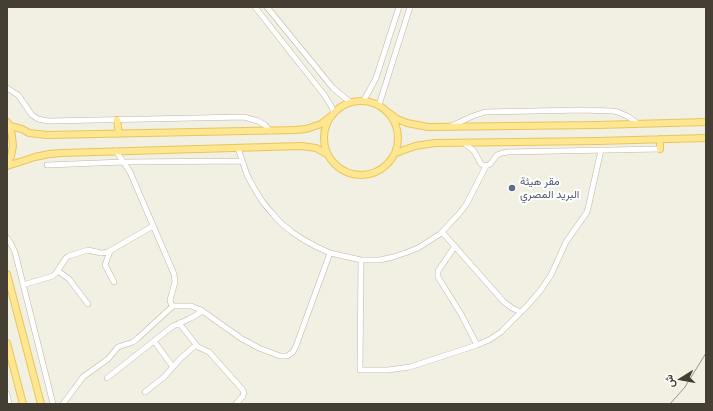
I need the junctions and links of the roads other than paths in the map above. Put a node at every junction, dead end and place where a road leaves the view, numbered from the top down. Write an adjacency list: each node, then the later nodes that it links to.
1 (256, 7): 10 (street)
2 (267, 7): 7 (street)
3 (399, 7): 6 (street)
4 (410, 7): 8 (street)
5 (7, 88): 11 (street)
6 (363, 101): 7 (main road); 8 (main road)
7 (350, 102): 10 (main road)
8 (379, 105): 9 (main road)
9 (389, 112): 15 (main road); 25 (main road)
10 (332, 115): 16 (main road); 26 (main road)
11 (117, 120): 16 (street); 17 (main road)
12 (706, 122): 14 (main road)
13 (8, 124): 17 (main road); 30 (main road)
14 (638, 124): 15 (main road); 15 (street)
15 (450, 127)
16 (270, 130): 17 (main road)
17 (119, 134)
18 (706, 138): 19 (main road)
19 (660, 139): 20 (main road); 22 (main road)
20 (464, 143): 25 (main road); 31 (street)
21 (238, 148): 24 (main road); 26 (main road); 27 (street)
22 (660, 149): 23 (street)
23 (601, 150): 31 (street); 46 (street)
24 (116, 151): 28 (street); 30 (main road)
25 (396, 153): 26 (main road)
26 (327, 154)
27 (242, 161): 28 (street); 37 (street)
28 (124, 162): 29 (street); 32 (street)
29 (47, 164)
30 (7, 166)
31 (486, 166): 33 (street)
32 (153, 226): 36 (street); 44 (street)
33 (442, 232): 35 (street); 38 (street)
34 (7, 238): 42 (street)
35 (455, 246): 46 (street); 51 (street)
36 (110, 252): 39 (street); 41 (street)
37 (330, 253): 38 (street); 45 (street)
38 (362, 260): 51 (street)
39 (58, 271): 42 (street); 43 (street)
40 (7, 274): 58 (main road)
41 (114, 282)
42 (23, 285): 59 (street)
43 (88, 304)
44 (173, 306): 45 (street); 60 (street)
45 (203, 311): 47 (street)
46 (521, 312): 51 (street)
47 (179, 323): 48 (street); 50 (street)
48 (154, 341): 52 (street); 53 (street)
49 (7, 343): 57 (main road)
50 (196, 345): 52 (street); 61 (street)
51 (477, 345)
52 (173, 367): 54 (street)
53 (107, 378)
54 (145, 392)
55 (7, 394): 56 (street)
56 (9, 404)
57 (22, 404)
58 (41, 404)
59 (53, 404)
60 (63, 404)
61 (236, 404)

